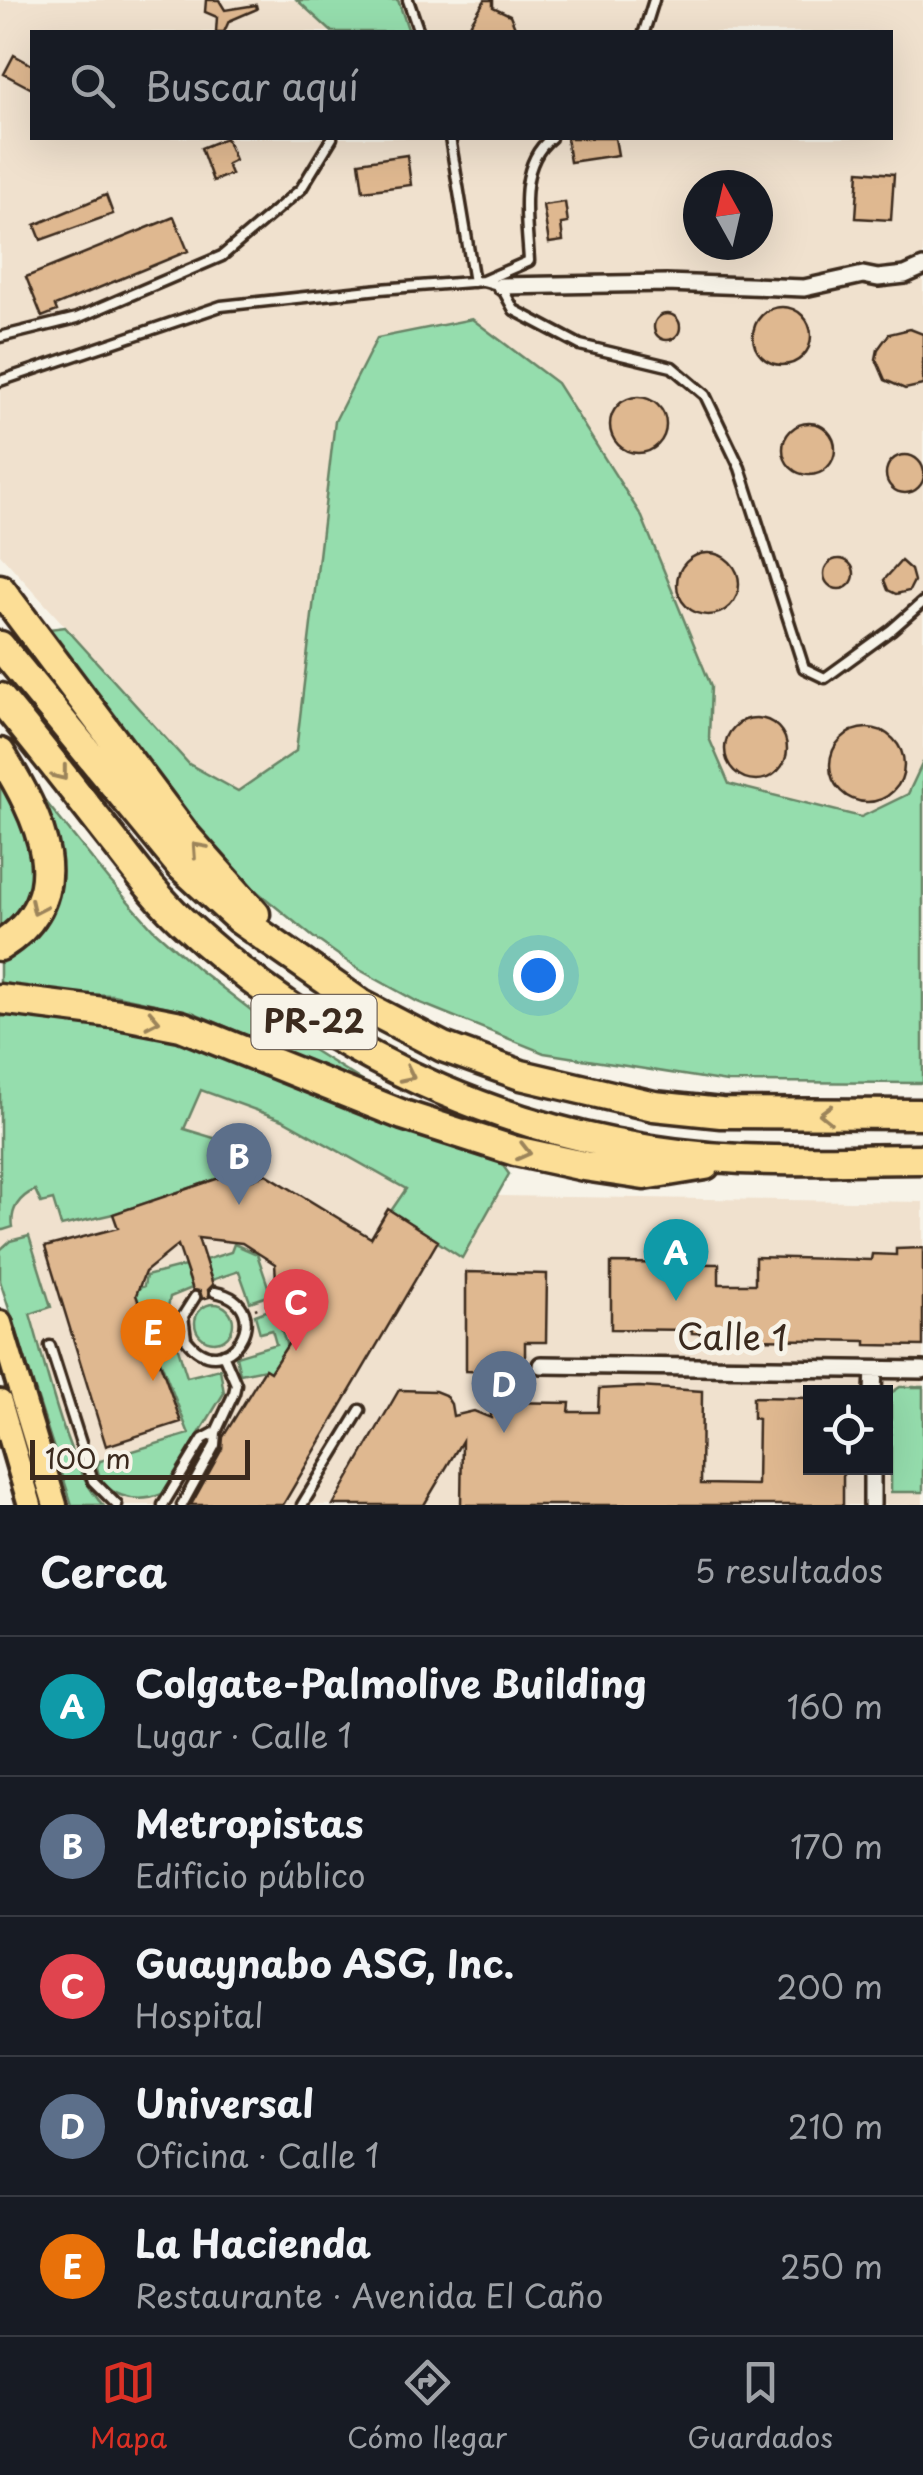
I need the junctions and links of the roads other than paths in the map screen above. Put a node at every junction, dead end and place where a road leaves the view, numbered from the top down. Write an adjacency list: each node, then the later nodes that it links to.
1 (408, 0): 3 (lane)
2 (654, 0): 4 (lane)
3 (418, 30)
4 (645, 30)
5 (331, 140): 11 (lane)
6 (450, 140): 9 (lane)
7 (547, 140): 9 (lane)
8 (923, 267): 10 (street)
9 (479, 282): 10 (lane); 12 (lane)
10 (501, 286): 14 (lane)
11 (0, 337)
12 (0, 381)
13 (0, 589): 19 (highway, one-way to 13)
14 (923, 602)
15 (0, 646): 19 (highway, PR-22)
16 (0, 698): 25 (highway, PR-22, one-way to 25)
17 (0, 753): 18 (highway, one-way to 18)
18 (0, 946)
19 (285, 950): 23 (highway, PR-22, one-way to 19)
20 (0, 999): 21 (highway)
21 (56, 1007): 22 (highway); 25 (highway, one-way to 25)
22 (0, 1013)
23 (923, 1114)
24 (923, 1158): 25 (highway, PR-22)
25 (740, 1159)
26 (215, 1292): 30 (lane)
27 (195, 1298): 30 (lane)
28 (0, 1323): 40 (main road)
29 (50, 1346): 41 (lane)
30 (223, 1354): 37 (lane)
31 (541, 1366): 32 (street, Calle 1)
32 (874, 1370): 33 (street, Calle 1); 34 (street)
33 (923, 1370)
34 (873, 1385)
35 (0, 1402): 39 (main road)
36 (360, 1410): 44 (lane)
37 (216, 1432): 42 (lane); 43 (lane)
38 (872, 1475): 45 (street)
39 (30, 1505)
40 (56, 1505)
41 (116, 1505)
42 (164, 1505)
43 (182, 1505)
44 (302, 1505)
45 (872, 1505)

